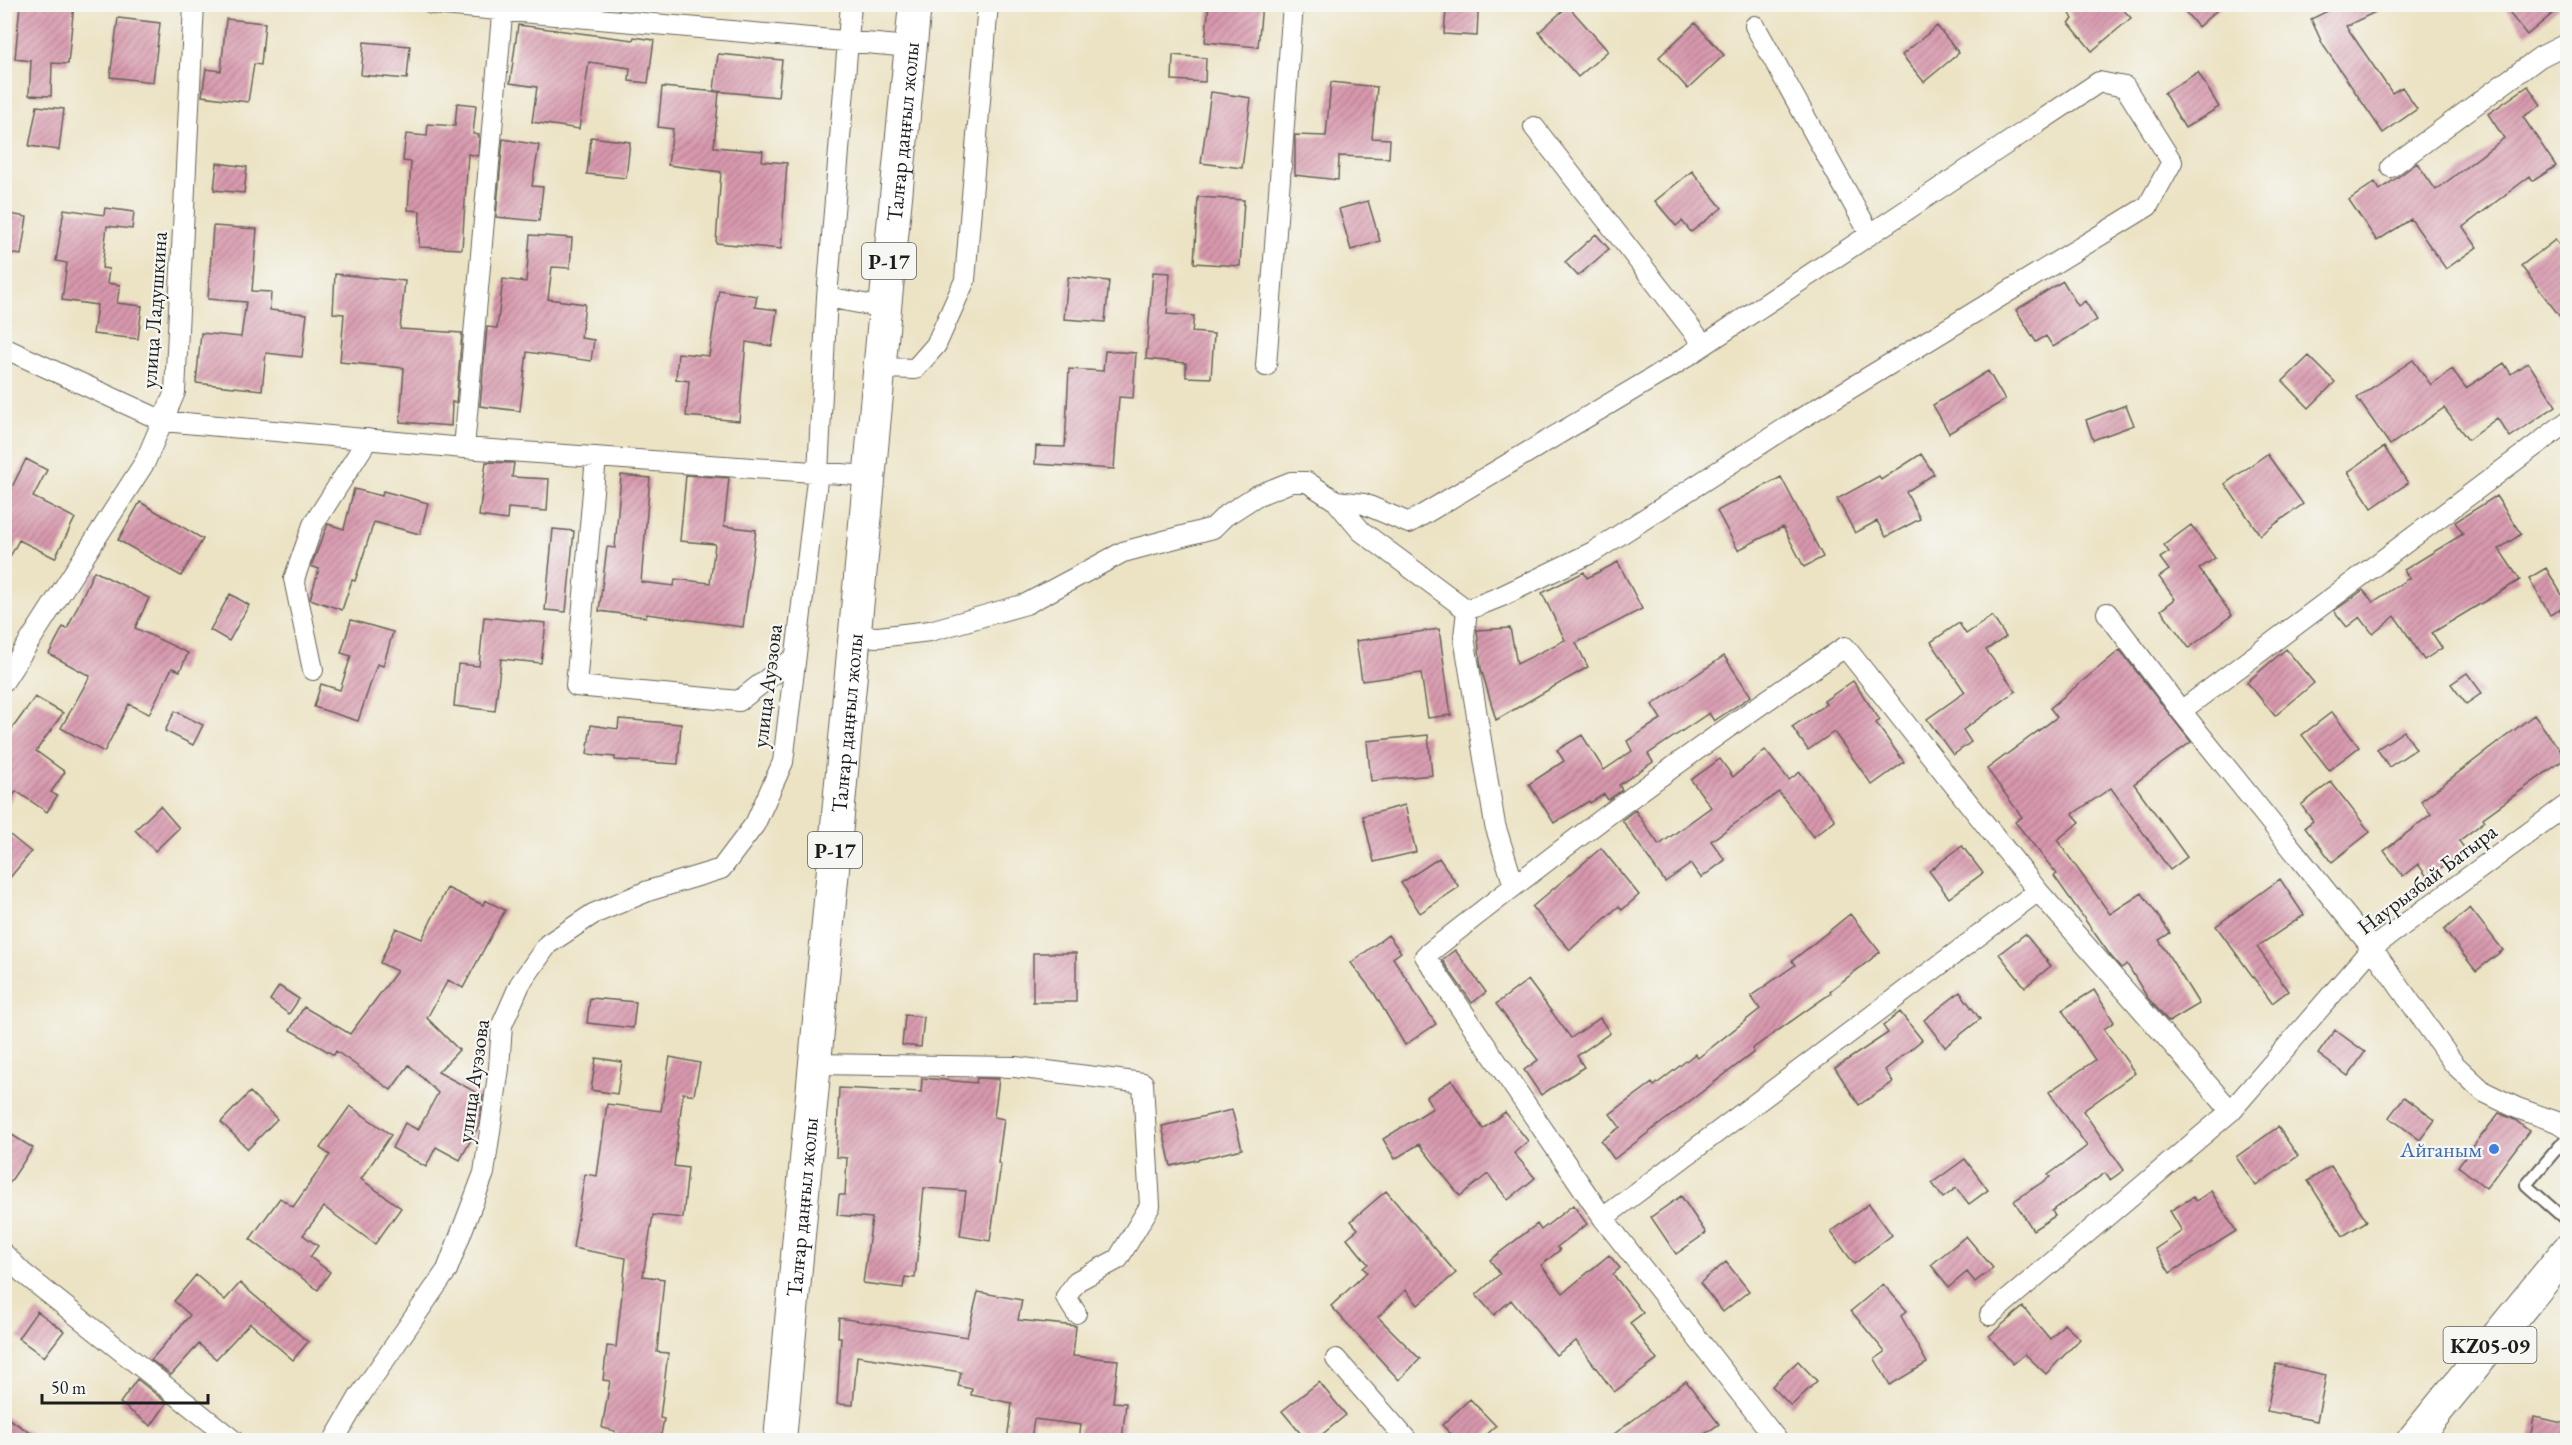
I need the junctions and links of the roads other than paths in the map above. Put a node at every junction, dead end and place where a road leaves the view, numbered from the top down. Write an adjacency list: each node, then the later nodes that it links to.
1 (194, 4): 21 (street, улица Ладушкина)
2 (432, 4): 7 (street)
3 (851, 4): 9 (street, улица Ауэзова)
4 (915, 4): 11 (main road, Талғар даңғыл жолы / P-17)
5 (988, 4): 20 (street)
6 (1293, 4): 19 (street)
7 (503, 8): 9 (street); 24 (street)
8 (1755, 26): 14 (street)
9 (849, 41): 11 (street); 15 (street, улица Ауэзова)
10 (2568, 43): 13 (street)
11 (910, 47): 16 (main road, Талғар даңғыл жолы / P-17)
12 (1534, 127): 17 (street)
13 (2391, 167)
14 (1870, 234): 17 (street); 29 (street)
15 (827, 297): 16 (street); 26 (street, улица Ауэзова)
16 (885, 308): 20 (main road, Талғар даңғыл жолы / P-17)
17 (1704, 345): 28 (street)
18 (4, 348): 21 (street)
19 (1266, 366)
20 (880, 368): 27 (main road, Талғар даңғыл жолы / P-17)
21 (163, 421): 23 (street); 34 (street, улица Ладушкина)
22 (2568, 421): 35 (street)
23 (368, 440): 24 (street); 33 (street)
24 (465, 448): 25 (street)
25 (596, 457): 26 (street); 32 (street)
26 (818, 472): 27 (street); 32 (street, улица Ауэзова)
27 (870, 476): 31 (main road, Талғар даңғыл жолы / P-17)
28 (1336, 501): 29 (street); 31 (street)
29 (1467, 610): 37 (street)
30 (2107, 613): 35 (street)
31 (855, 636): 40 (main road, Талғар даңғыл жолы / P-17)
32 (794, 658): 52 (street, улица Ауэзова)
33 (313, 670)
34 (4, 681)
35 (2181, 711): 39 (street)
36 (2568, 804): 39 (street, Наурызбай Батыра)
37 (1514, 886): 38 (street); 44 (street)
38 (2038, 891): 41 (street); 44 (street)
39 (2372, 948): 41 (street, Наурызбай Батыра); 42 (street)
40 (815, 1064): 48 (street); 53 (main road, Талғар даңғыл жолы / P-17)
41 (2231, 1111): 49 (street, Наурызбай Батыра)
42 (2568, 1129)
43 (2568, 1136): 45 (lane)
44 (1604, 1218): 55 (street)
45 (2568, 1222)
46 (2568, 1250): 56 (main road, KZ05-09)
47 (4, 1254): 51 (street)
48 (1076, 1313)
49 (1990, 1315)
50 (1336, 1359): 54 (street)
51 (233, 1440)
52 (334, 1440)
53 (780, 1440)
54 (1407, 1440)
55 (1777, 1440)
56 (2413, 1440)

